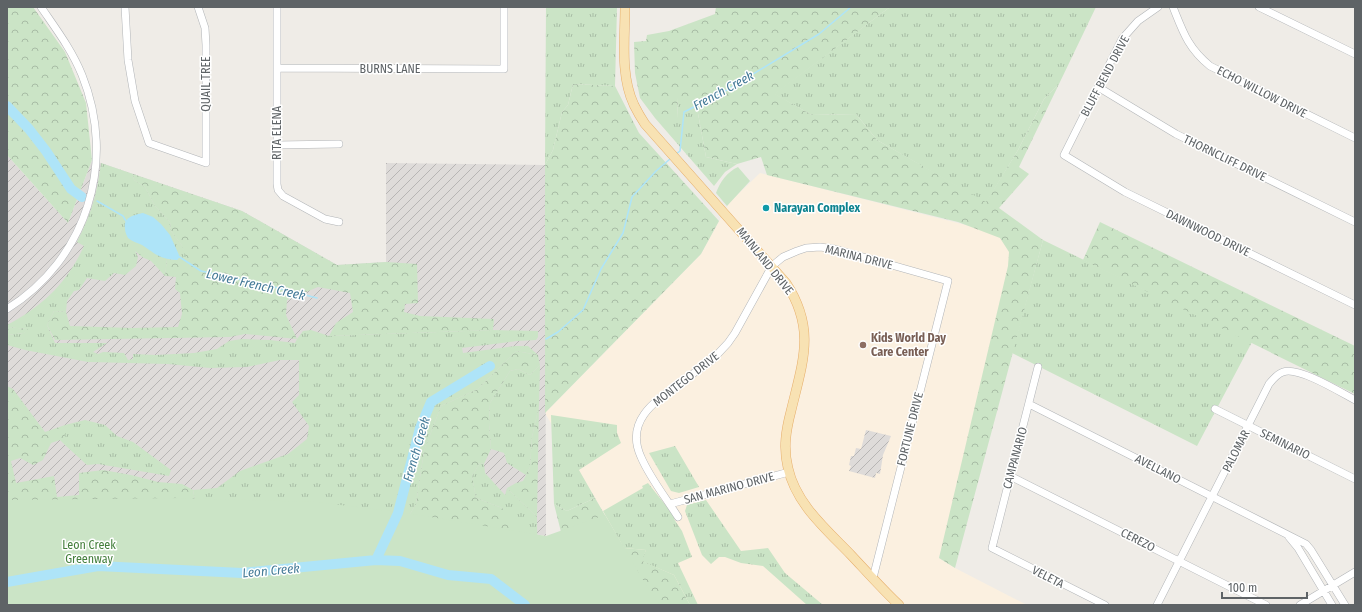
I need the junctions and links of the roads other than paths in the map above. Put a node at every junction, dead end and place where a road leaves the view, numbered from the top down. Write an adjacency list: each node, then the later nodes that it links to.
1 (41, 7): 22 (street)
2 (125, 7): 3 (street, QUAIL TREE)
3 (198, 7)
4 (277, 7): 11 (street, RITA ELENA)
5 (504, 7): 11 (street, BURNS LANE)
6 (625, 7): 19 (main road, MAINLAND DRIVE)
7 (1158, 7): 12 (street, BLUFF BEND DRIVE)
8 (1173, 7): 13 (street, ECHO WILLOW DRIVE)
9 (1259, 7): 10 (street)
10 (1355, 54)
11 (277, 68): 15 (street, RITA ELENA)
12 (1098, 87): 16 (street, BLUFF BEND DRIVE); 18 (street, THORNCLIFF DRIVE)
13 (1355, 138)
14 (339, 144): 15 (street)
15 (277, 145): 17 (street, RITA ELENA)
16 (1064, 155): 21 (street, DAWNWOOD DRIVE)
17 (339, 222)
18 (1355, 222)
19 (772, 266): 20 (street, MARINA DRIVE); 28 (main road, MAINLAND DRIVE); 32 (street, MONTEGO DRIVE)
20 (948, 281): 38 (street, FORTUNE DRIVE)
21 (1355, 306)
22 (7, 309)
23 (1038, 367): 25 (street, CAMPANARIO)
24 (1355, 400): 27 (street, PALOMAR)
25 (1029, 404): 29 (street, CAMPANARIO); 31 (street, AVELLANO)
26 (1215, 409): 27 (street, SEMINARIO)
27 (1249, 426): 30 (street, SEMINARIO); 31 (street, PALOMAR)
28 (789, 472): 32 (street, SAN MARINO DRIVE); 38 (main road, MAINLAND DRIVE)
29 (1010, 476): 35 (street, CAMPANARIO); 36 (street, CEREZO)
30 (1355, 478)
31 (1212, 496): 34 (street, AVELLANO); 36 (street, PALOMAR)
32 (670, 504): 33 (street)
33 (678, 517)
34 (1286, 534): 39 (street, AVELLANO); 40 (street, AVELLANO)
35 (992, 548): 42 (street, VELETA)
36 (1180, 561): 43 (street, PALOMAR); 44 (street, CEREZO)
37 (1355, 572): 39 (street)
38 (873, 578): 41 (main road, MAINLAND DRIVE)
39 (1332, 585): 40 (street); 47 (street, AVELLANO)
40 (1323, 591): 45 (street); 46 (street, AVELLANO)
41 (899, 605)
42 (1104, 605)
43 (1157, 605)
44 (1266, 605)
45 (1300, 605)
46 (1332, 605)
47 (1345, 605)

